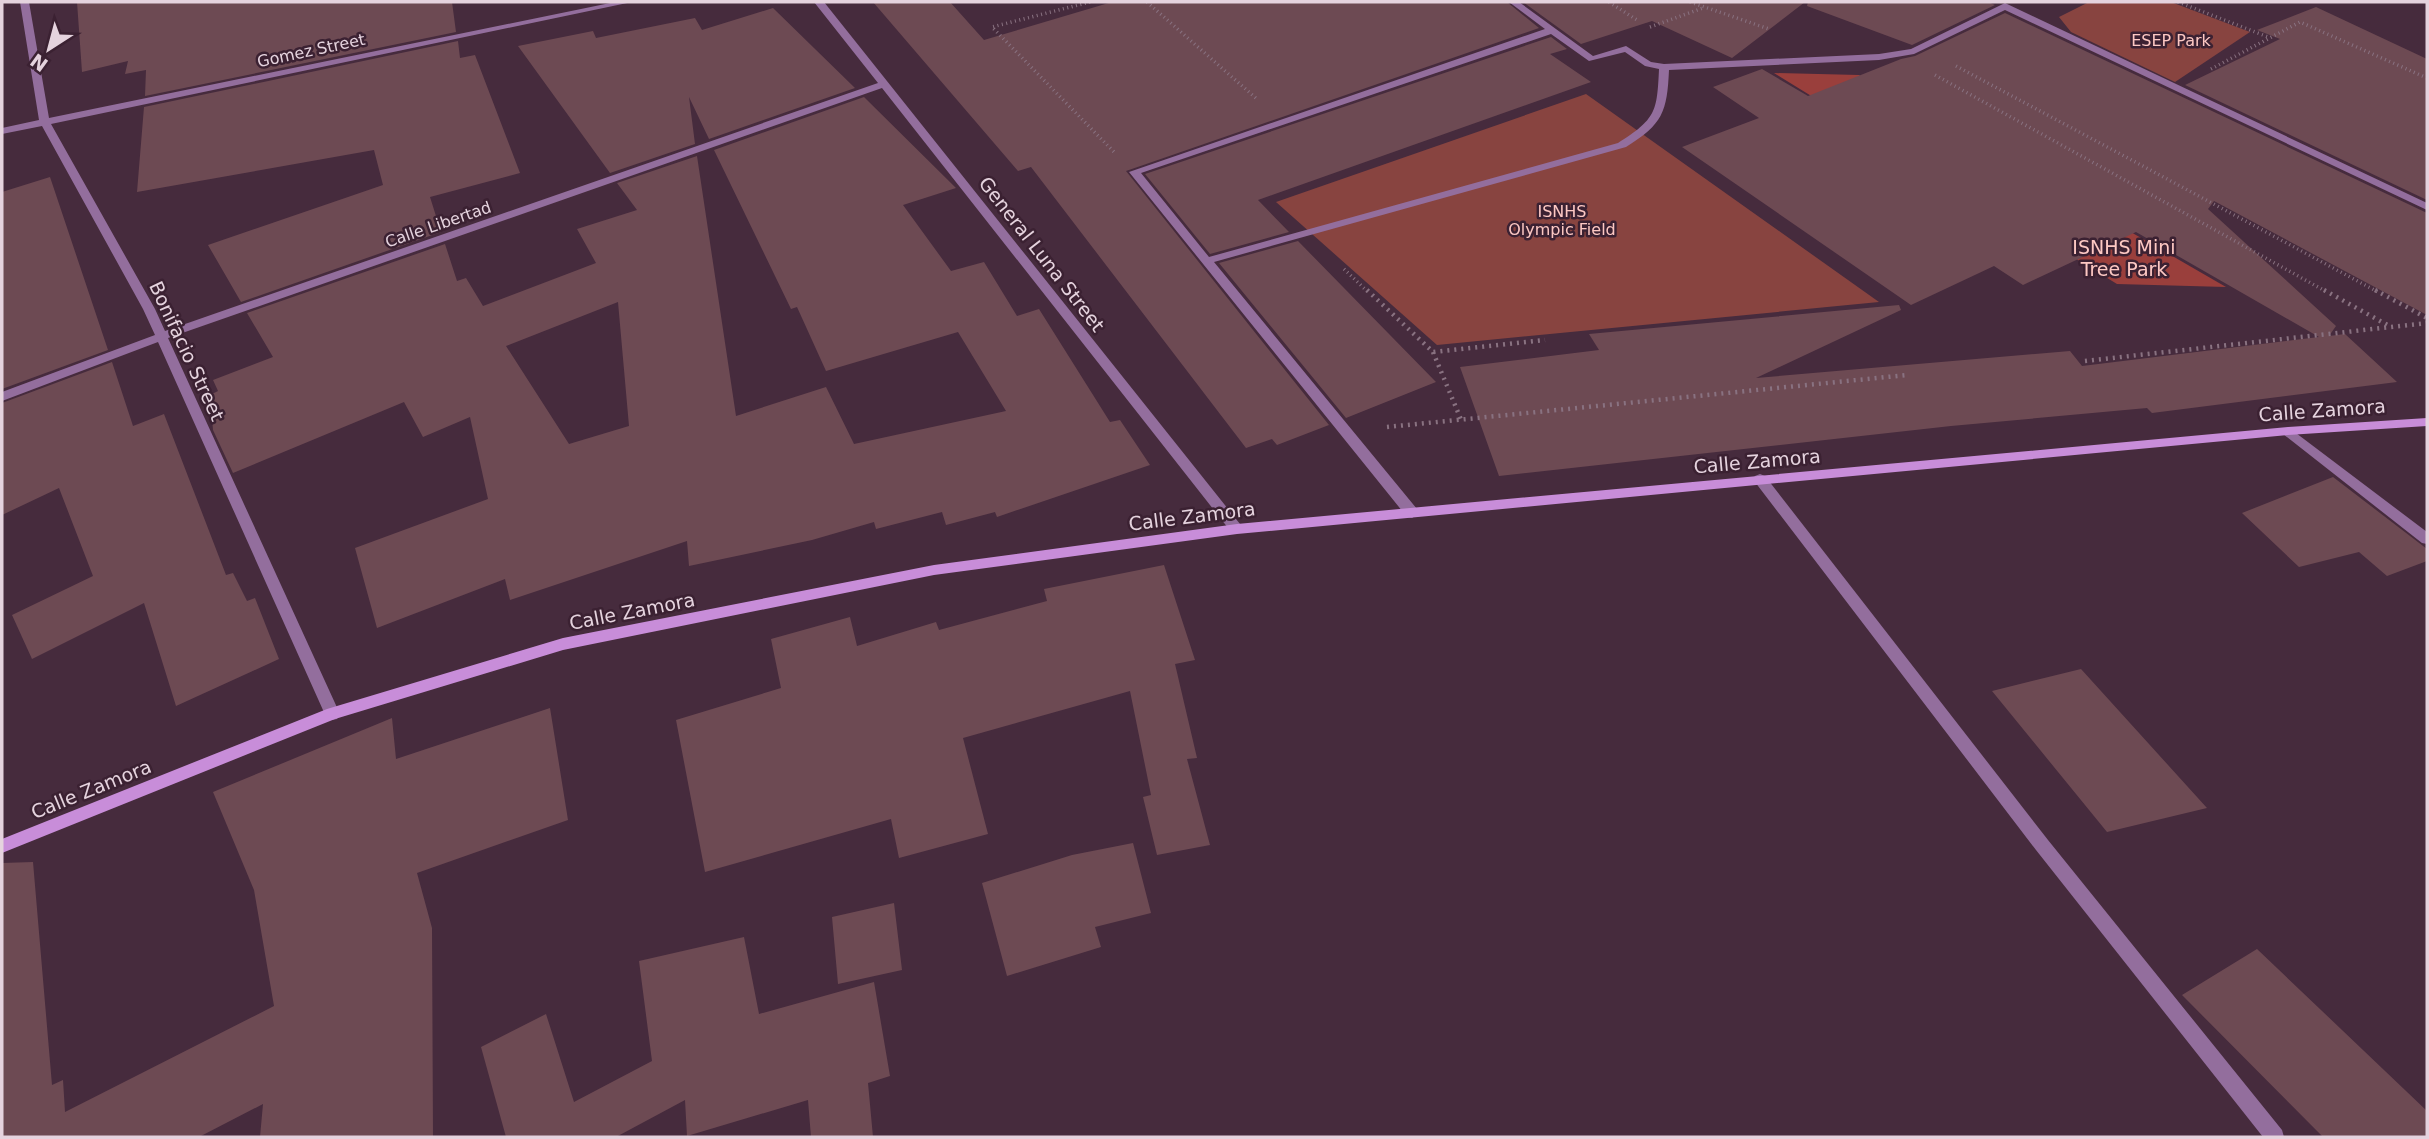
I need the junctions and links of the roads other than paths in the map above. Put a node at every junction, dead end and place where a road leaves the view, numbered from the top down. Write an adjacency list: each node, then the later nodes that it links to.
1 (24, 2): 8 (street, Bonifacio Street)
2 (626, 2): 8 (street, Gomez Street)
3 (819, 2): 7 (street, General Luna Street)
4 (1513, 2): 5 (street)
5 (1552, 30): 6 (street); 11 (street)
6 (1664, 67): 10 (street); 11 (street)
7 (886, 84): 12 (street, Calle Libertad); 18 (street, General Luna Street)
8 (44, 121): 9 (street, Gomez Street); 12 (street, Bonifacio Street)
9 (2, 131)
10 (2427, 207)
11 (1206, 261): 17 (street)
12 (160, 337): 13 (street, Calle Libertad); 20 (street, Bonifacio Street)
13 (2, 397)
14 (2427, 422): 15 (street, Calle Zamora)
15 (2288, 431): 16 (street, Calle Zamora); 19 (street)
16 (1760, 480): 17 (street, Calle Zamora); 22 (street)
17 (1412, 513): 18 (street, Calle Zamora)
18 (1237, 529): 20 (street, Calle Zamora)
19 (2427, 539)
20 (332, 714): 21 (street, Calle Zamora)
21 (2, 846)
22 (2275, 1137)

